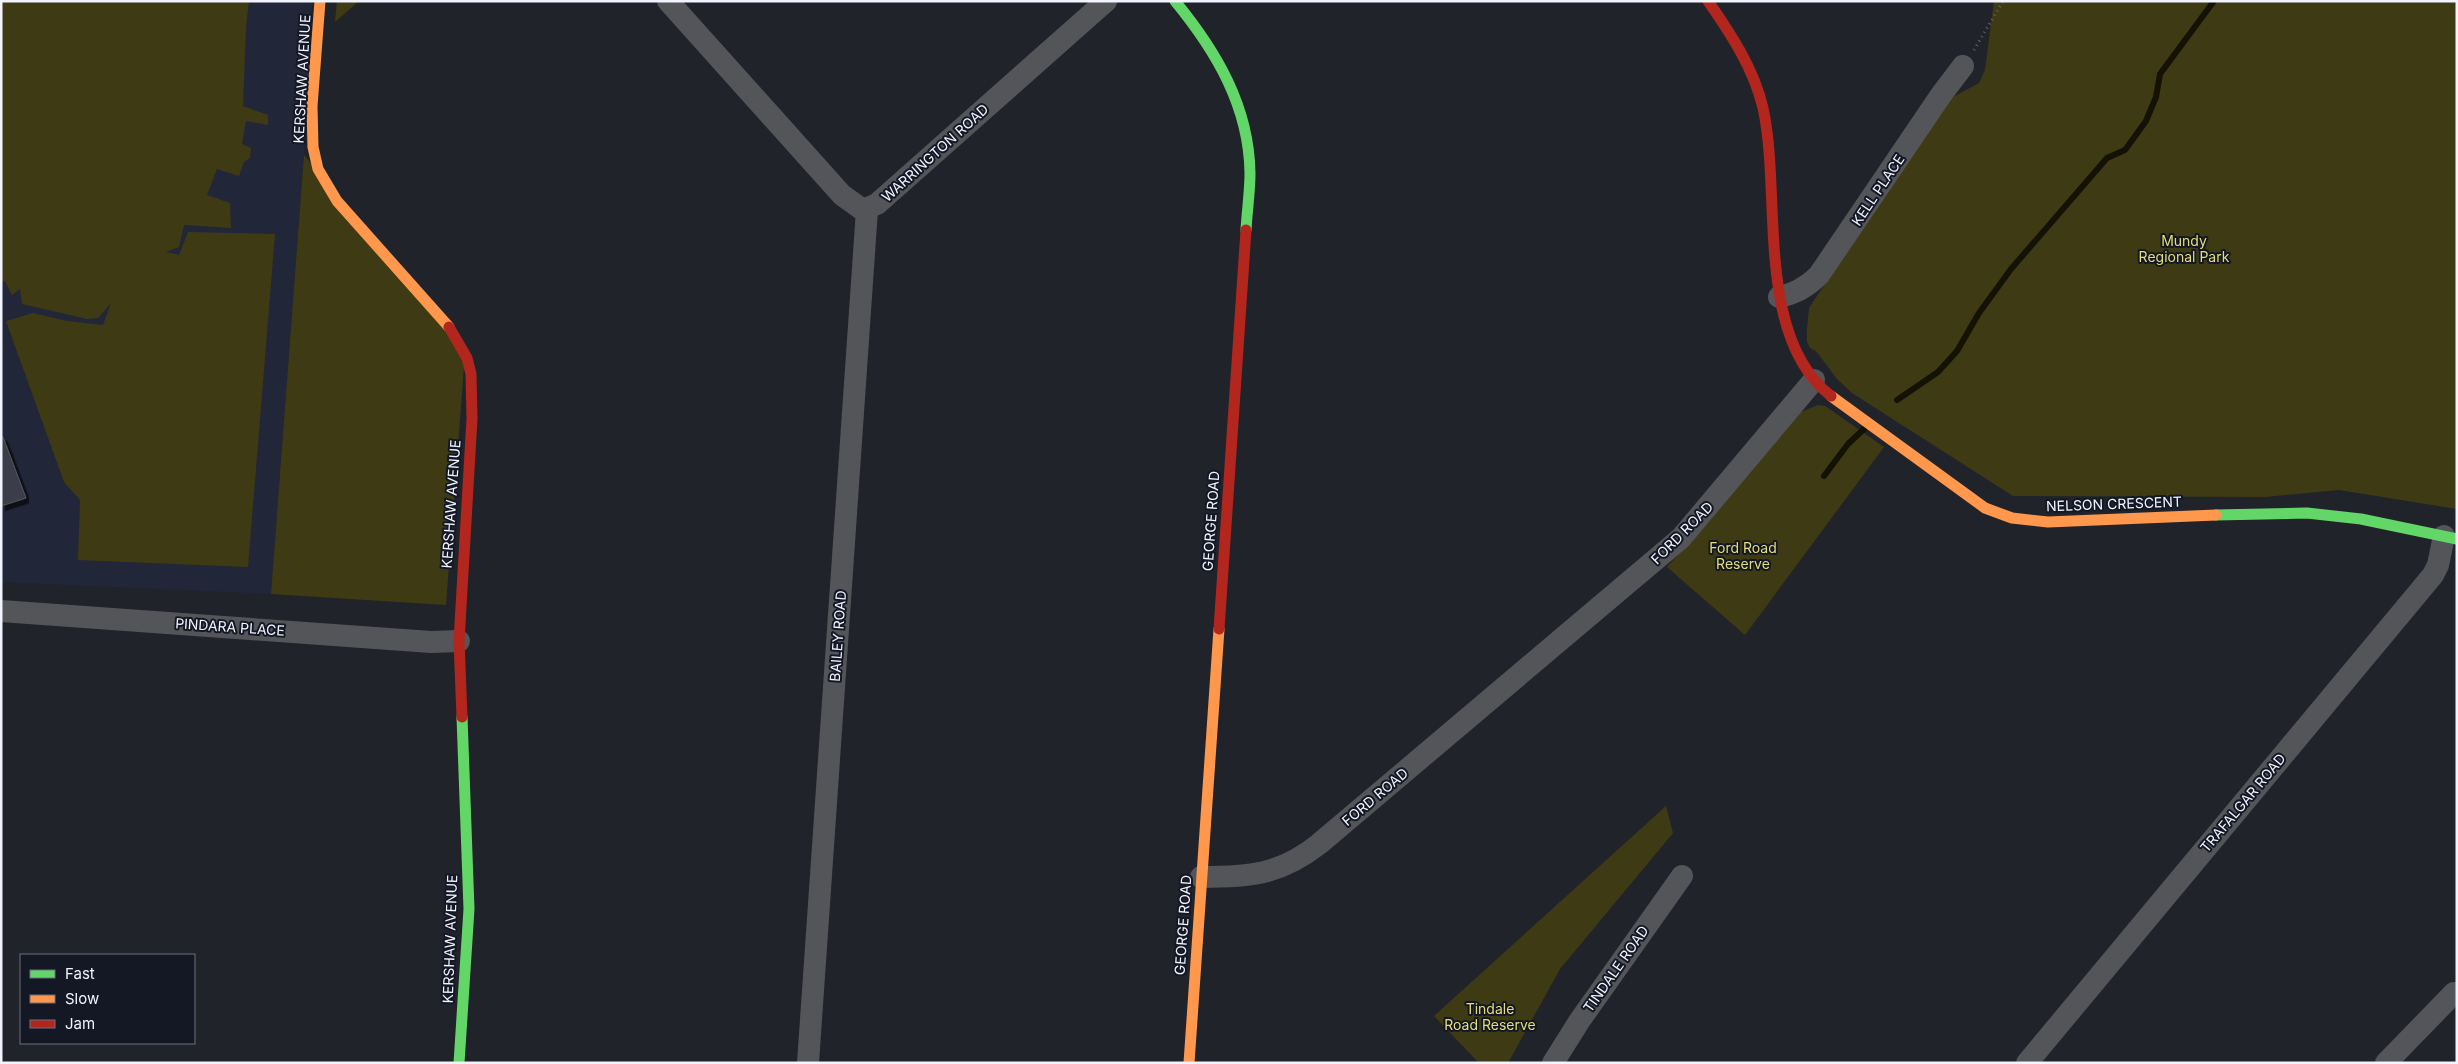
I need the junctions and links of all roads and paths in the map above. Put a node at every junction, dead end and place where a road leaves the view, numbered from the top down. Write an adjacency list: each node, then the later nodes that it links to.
1 (320, 1): 13 (street, KERSHAW AVENUE)
2 (668, 1): 8 (street, WARRINGTON ROAD)
3 (1106, 1): 8 (street, WARRINGTON ROAD)
4 (1175, 1): 15 (street, GEORGE ROAD)
5 (1708, 1): 9 (street)
6 (2003, 1): 7 (path)
7 (1963, 66): 9 (street, KELL PLACE)
8 (867, 210): 18 (street, BAILEY ROAD)
9 (1779, 297): 10 (street)
10 (1814, 380): 11 (street, NELSON CRESCENT); 15 (street, FORD ROAD)
11 (2451, 537): 21 (street, TRAFALGAR ROAD)
12 (1, 611): 13 (street, PINDARA PLACE)
13 (459, 641): 17 (street, KERSHAW AVENUE)
14 (1682, 876): 20 (street, TINDALE ROAD)
15 (1201, 877): 19 (street, GEORGE ROAD)
16 (2454, 994): 22 (street)
17 (459, 1063)
18 (808, 1063)
19 (1189, 1063)
20 (1553, 1063)
21 (2027, 1063)
22 (2386, 1063)

